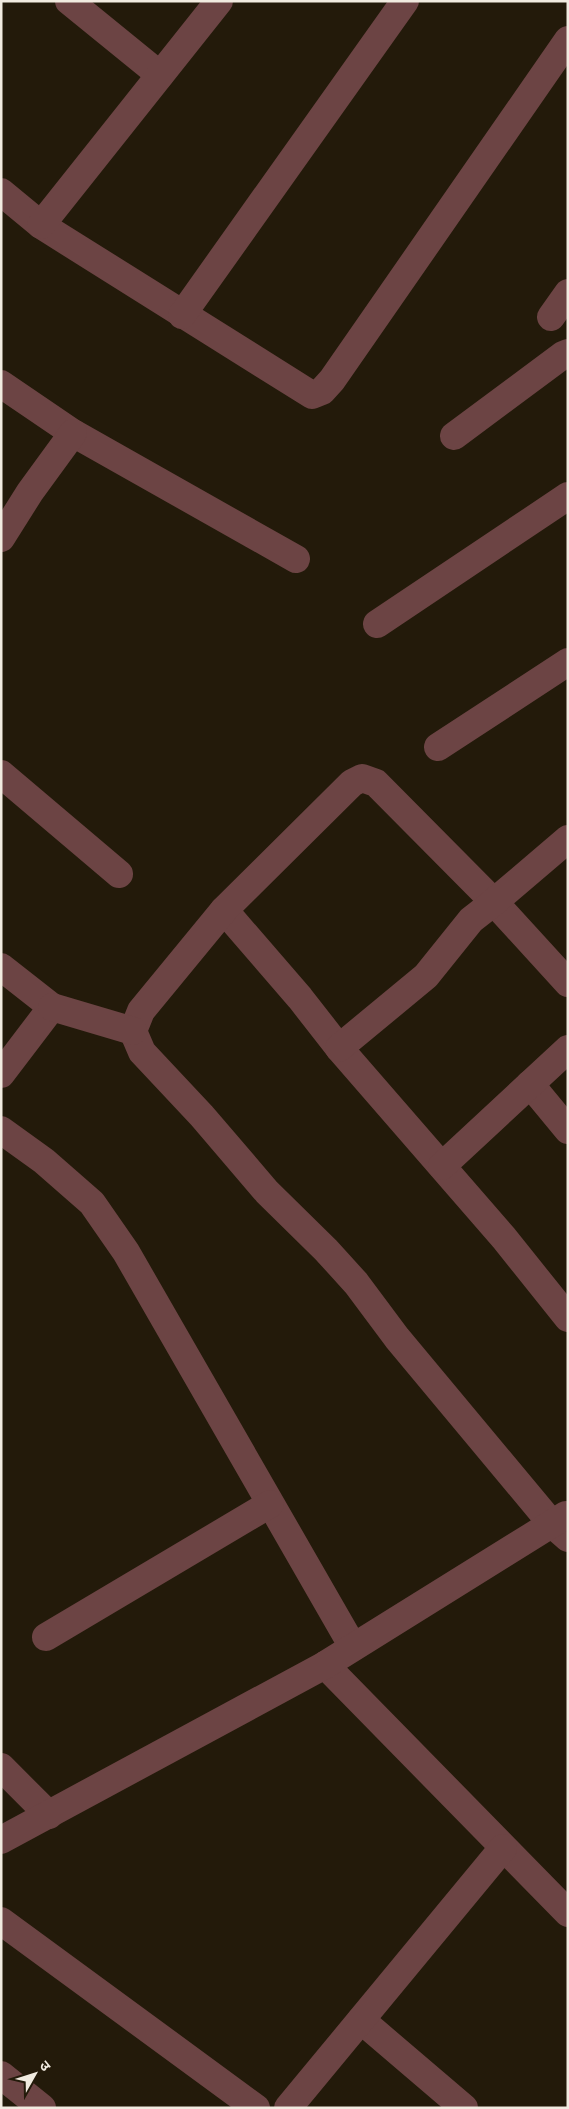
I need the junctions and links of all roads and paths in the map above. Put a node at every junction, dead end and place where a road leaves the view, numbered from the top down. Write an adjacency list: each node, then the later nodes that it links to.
1 (69, 1): 5 (street)
2 (219, 1): 5 (street)
3 (405, 1): 9 (street)
4 (568, 40): 9 (street)
5 (160, 76): 7 (street)
6 (1, 192): 7 (street)
7 (41, 225): 9 (street)
8 (568, 293): 10 (street)
9 (182, 315)
10 (551, 317)
11 (568, 353): 14 (street)
12 (1, 384): 13 (street)
13 (73, 432): 16 (street); 17 (street)
14 (454, 436)
15 (568, 496): 18 (street)
16 (1, 538)
17 (296, 560)
18 (377, 624)
19 (568, 662): 20 (street)
20 (438, 747)
21 (1, 774): 23 (street)
22 (568, 838): 24 (street)
23 (119, 874)
24 (494, 902): 25 (street); 27 (street); 30 (street)
25 (224, 910): 29 (street); 30 (street)
26 (1, 967): 28 (street)
27 (568, 983)
28 (52, 1008): 29 (street); 32 (street)
29 (133, 1031): 39 (street)
30 (339, 1048): 36 (street)
31 (568, 1049): 33 (street)
32 (1, 1074)
33 (530, 1084): 35 (street); 36 (street)
34 (1, 1130): 38 (street)
35 (568, 1130)
36 (442, 1166): 37 (street)
37 (568, 1318)
38 (270, 1504): 40 (street); 41 (street)
39 (562, 1525): 41 (street)
40 (46, 1637)
41 (353, 1647): 42 (street)
42 (325, 1665): 44 (street); 46 (street)
43 (1, 1767): 44 (street)
44 (49, 1814): 45 (street)
45 (1, 1840)
46 (503, 1848): 47 (street); 49 (street)
47 (568, 1913)
48 (1, 1921): 52 (street)
49 (361, 2020): 53 (street); 54 (street)
50 (1, 2075): 51 (street)
51 (29, 2104)
52 (256, 2108)
53 (288, 2108)
54 (464, 2108)

